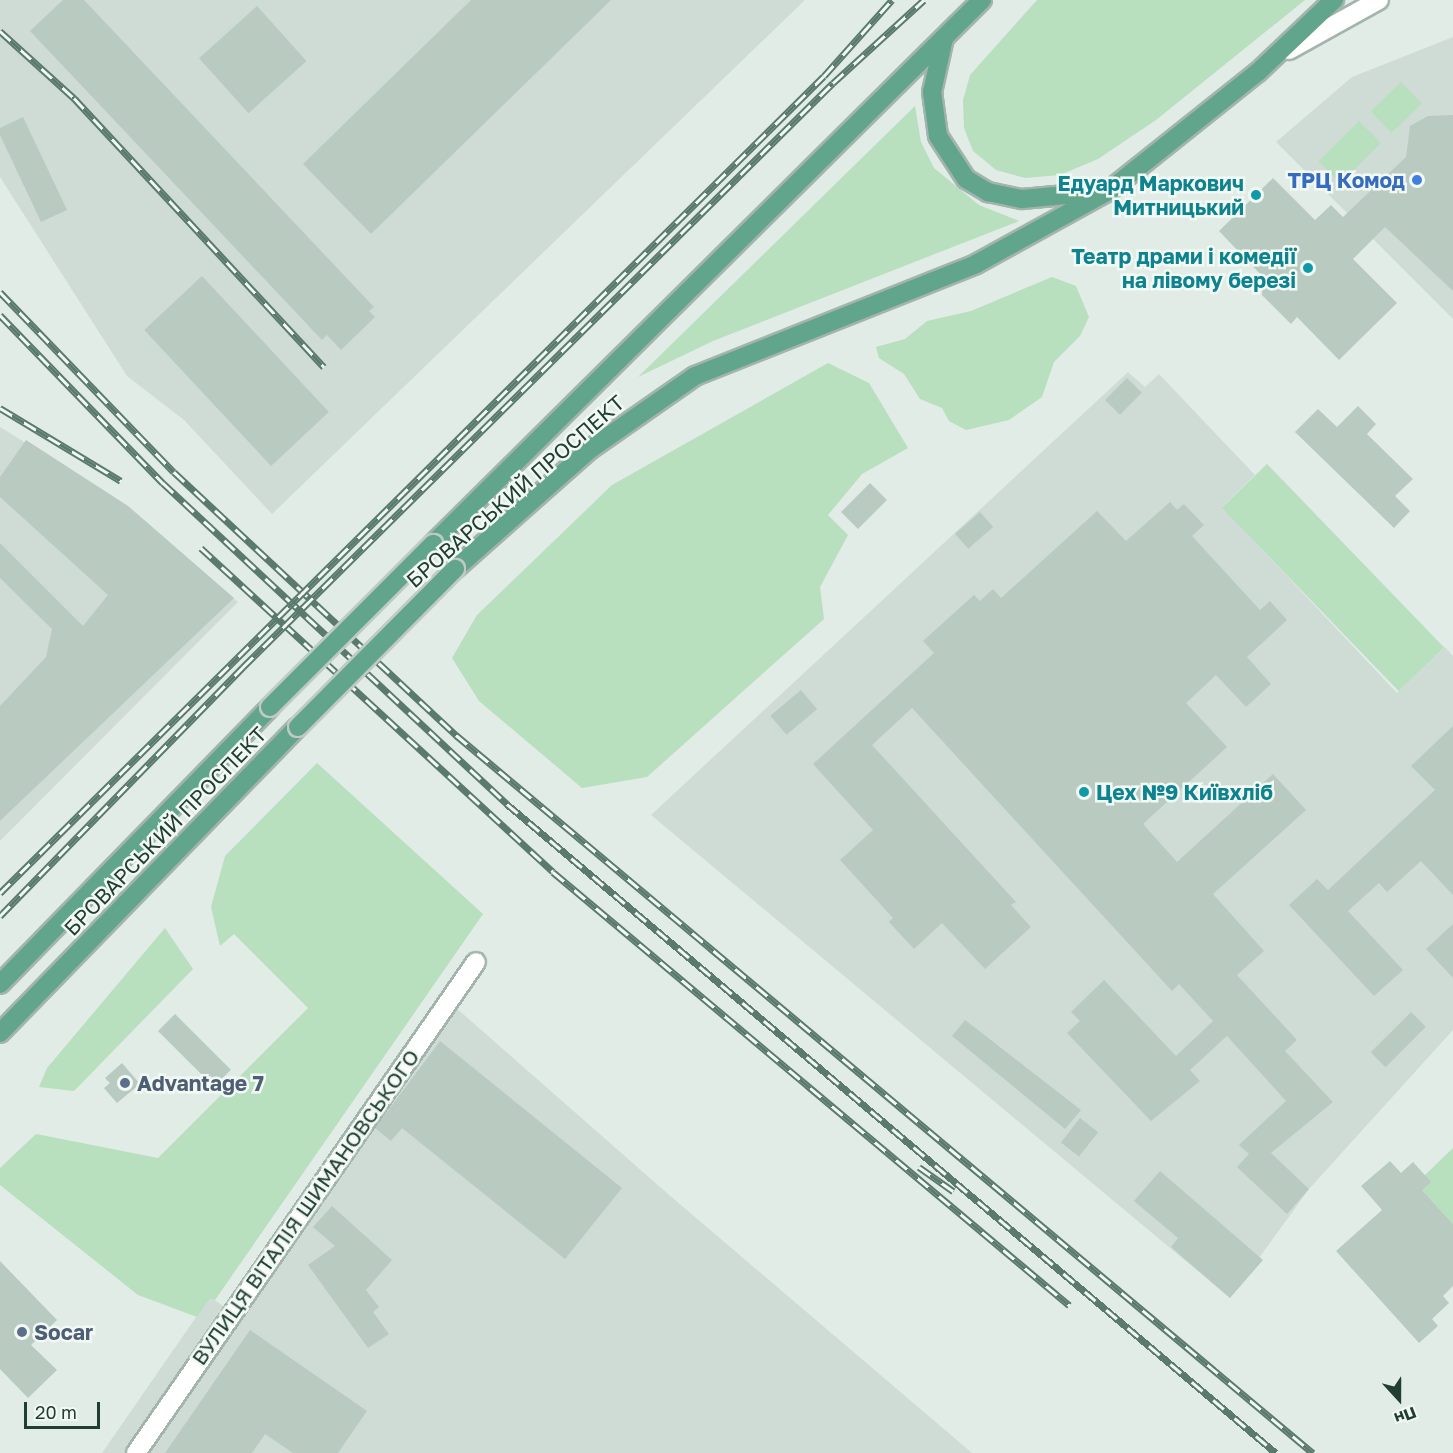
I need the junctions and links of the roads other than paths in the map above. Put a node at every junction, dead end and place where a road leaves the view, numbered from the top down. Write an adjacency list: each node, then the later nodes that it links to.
1 (982, 0): 4 (main road, БРОВАРСЬКИЙ ПРОСПЕКТ)
2 (1334, 0): 5 (main road, БРОВАРСЬКИЙ ПРОСПЕКТ)
3 (1379, 0): 5 (street)
4 (944, 38): 6 (main road); 8 (main road, БРОВАРСЬКИЙ ПРОСПЕКТ, bridge)
5 (1258, 72): 6 (main road, БРОВАРСЬКИЙ ПРОСПЕКТ)
6 (1110, 190): 9 (main road, БРОВАРСЬКИЙ ПРОСПЕКТ, bridge)
7 (476, 962): 10 (street, ВУЛИЦЯ ВІТАЛІЯ ШИМАНОВСЬКОГО)
8 (0, 984)
9 (0, 1033)
10 (136, 1453)

